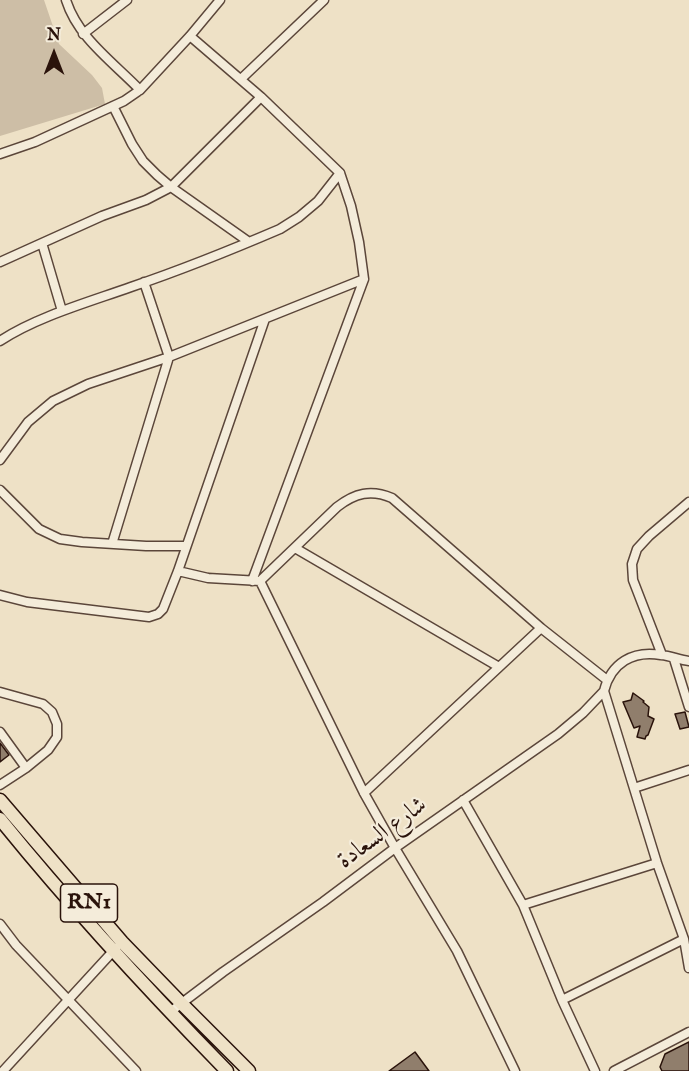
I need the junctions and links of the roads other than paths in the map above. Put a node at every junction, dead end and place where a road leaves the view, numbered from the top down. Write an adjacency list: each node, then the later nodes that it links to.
1 (66, 0): 5 (street)
2 (127, 0): 5 (street)
3 (220, 0): 6 (street)
4 (324, 0): 7 (street)
5 (83, 34): 8 (street)
6 (190, 36): 7 (street); 8 (street)
7 (241, 79): 9 (street)
8 (140, 90): 10 (street)
9 (261, 97): 12 (street); 13 (street)
10 (113, 106): 11 (street); 13 (street)
11 (0, 154)
12 (340, 173): 14 (street); 17 (street)
13 (171, 187): 14 (street); 15 (street)
14 (249, 242): 18 (street)
15 (42, 243): 16 (street); 19 (street)
16 (0, 262)
17 (364, 279): 20 (street); 30 (street)
18 (144, 282): 19 (street); 22 (street)
19 (62, 311): 21 (street)
20 (265, 319): 22 (street); 27 (street)
21 (0, 341)
22 (169, 357): 23 (street); 26 (street)
23 (0, 460)
24 (0, 490): 26 (street)
25 (689, 502): 33 (street)
26 (112, 544): 27 (street)
27 (186, 546): 29 (street)
28 (294, 548): 30 (street); 32 (street); 36 (street)
29 (178, 571): 30 (street); 31 (street)
30 (256, 581): 46 (street)
31 (0, 595)
32 (541, 628): 36 (street); 37 (street)
33 (662, 655): 34 (street); 37 (street)
34 (674, 659): 35 (street); 40 (street)
35 (689, 661)
36 (499, 667): 46 (street)
37 (607, 680): 38 (street)
38 (604, 691): 45 (street); 48 (street, شارع السعادة)
39 (0, 692): 42 (street)
40 (689, 707)
41 (0, 732): 42 (street)
42 (26, 768): 44 (street)
43 (689, 770): 45 (street)
44 (0, 785)
45 (634, 788): 51 (street)
46 (364, 793): 50 (street)
47 (0, 800): 55 (main road, RN1)
48 (464, 800): 50 (street, شارع السعادة); 52 (street)
49 (0, 819): 56 (main road, RN1)
50 (395, 848): 60 (street, شارع السعادة); 67 (street)
51 (657, 863): 52 (street); 54 (street)
52 (523, 905): 59 (street)
53 (0, 924): 58 (street)
54 (684, 939): 57 (street); 59 (street)
55 (122, 942): 56 (street); 60 (main road, RN1)
56 (112, 951): 58 (street); 61 (main road, RN1)
57 (689, 968)
58 (68, 1000): 63 (street); 64 (street)
59 (562, 1000): 68 (street)
60 (181, 1004): 61 (street, شارع السعادة); 66 (main road, RN1)
61 (170, 1012): 65 (main road, RN1)
62 (689, 1032): 69 (street)
63 (4, 1068)
64 (136, 1071)
65 (227, 1071)
66 (249, 1071)
67 (515, 1071)
68 (595, 1071)
69 (614, 1071)

